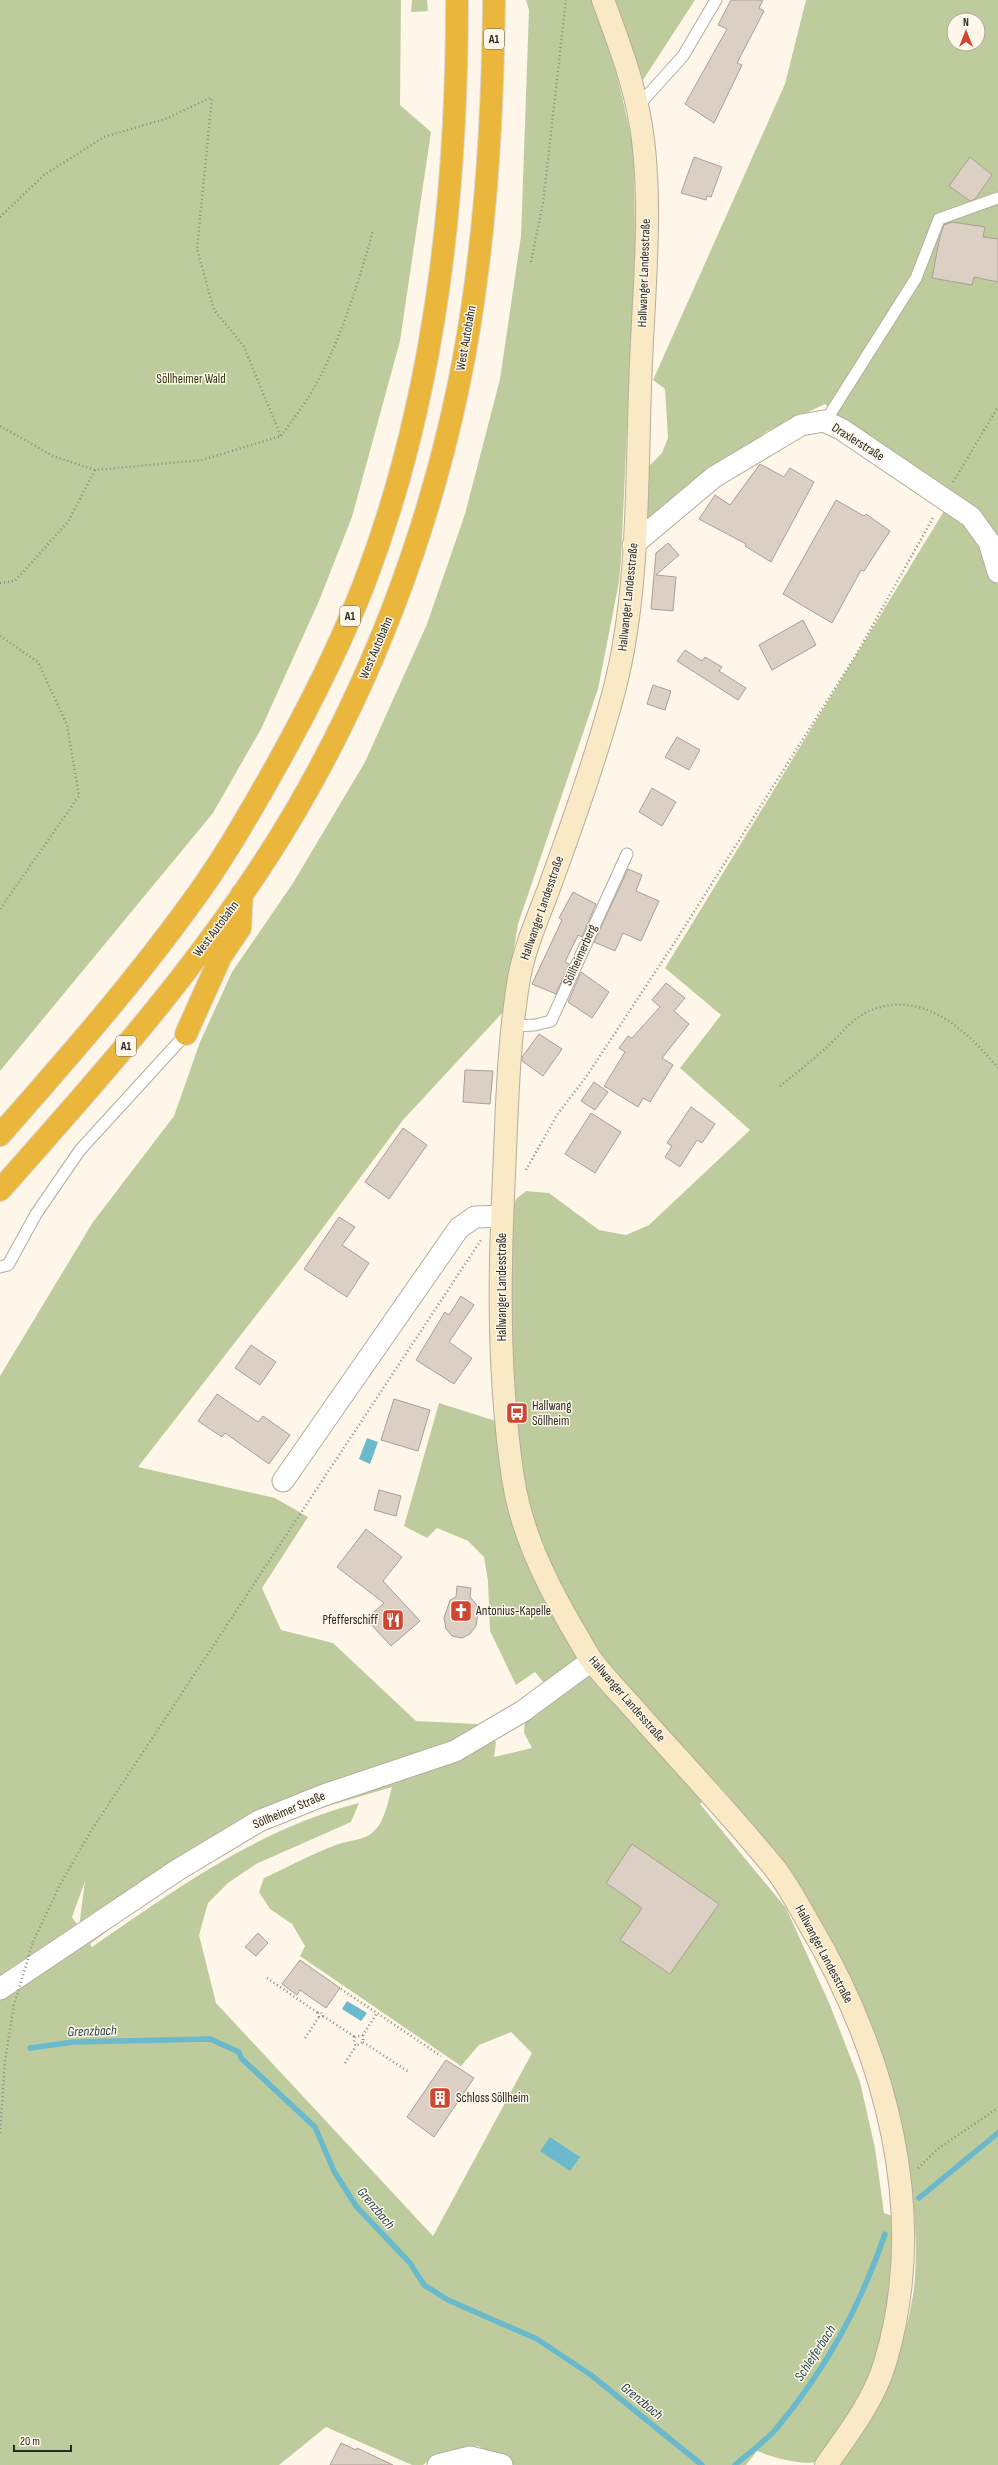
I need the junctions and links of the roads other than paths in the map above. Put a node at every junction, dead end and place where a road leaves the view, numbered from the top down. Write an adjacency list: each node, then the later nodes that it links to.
1 (457, 0): 14 (highway, A1)
2 (494, 0): 11 (highway, West Autobahn / A1)
3 (603, 0): 5 (street, Hallwanger Landesstraße)
4 (716, 0): 5 (lane)
5 (638, 106): 8 (street, Hallwanger Landesstraße)
6 (998, 198): 7 (lane)
7 (825, 422): 8 (street, Draxlerstraße); 9 (street, Draxlerstraße)
8 (634, 545): 12 (street, Hallwanger Landesstraße)
9 (998, 572)
10 (627, 854): 12 (lane, Söllheimerberg)
11 (242, 894): 13 (highway); 15 (highway, West Autobahn / A1)
12 (513, 1026): 16 (street, Hallwanger Landesstraße)
13 (186, 1034): 17 (lane)
14 (0, 1136)
15 (0, 1190)
16 (502, 1216): 18 (street); 19 (street, Hallwanger Landesstraße)
17 (0, 1267)
18 (283, 1481)
19 (591, 1661): 20 (street, Söllheimer Straße); 23 (street, Hallwanger Landesstraße)
20 (7, 1995)
21 (438, 2465): 22 (street)
22 (502, 2465)
23 (826, 2465)

